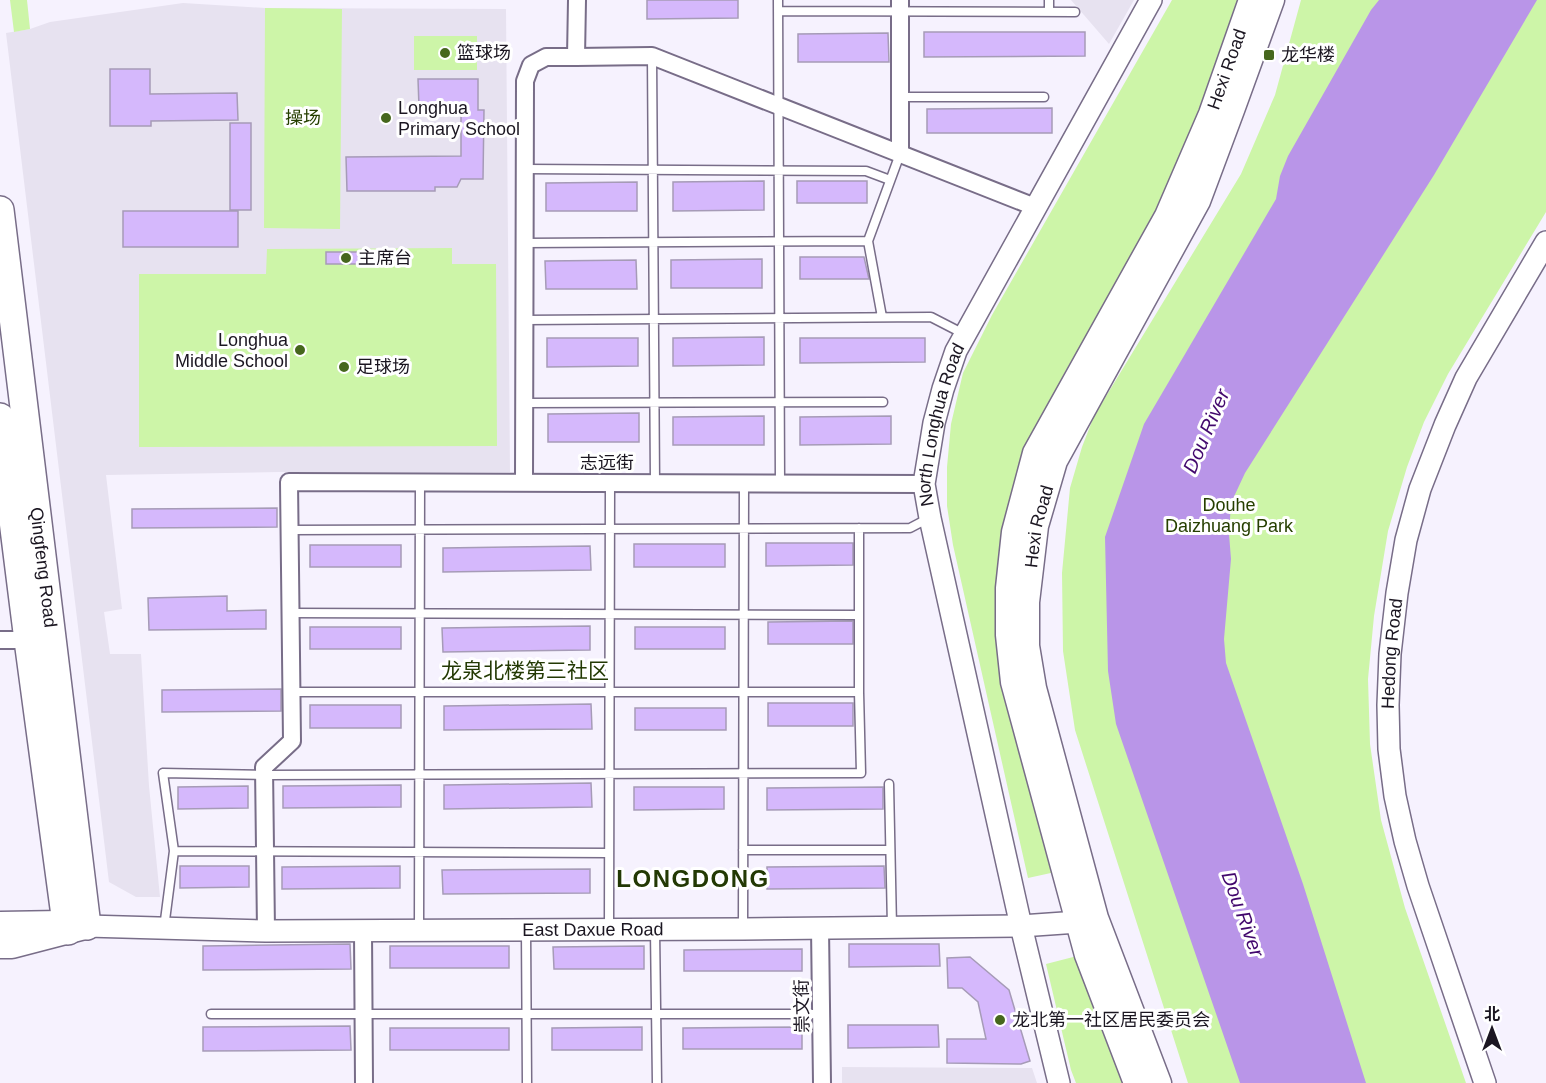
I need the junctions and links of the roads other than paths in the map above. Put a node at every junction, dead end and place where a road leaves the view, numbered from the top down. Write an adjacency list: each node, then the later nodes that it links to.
1 (576, 0): 12 (street)
2 (778, 0): 8 (lane)
3 (1049, 0): 9 (lane)
4 (1151, 0): 21 (street, North Longhua Road)
5 (1251, 0): 71 (main road, Hexi Road)
6 (1272, 0): 71 (main road, Hexi Road)
7 (900, 6): 8 (lane); 9 (lane); 13 (street)
8 (778, 11): 15 (lane)
9 (1049, 12): 10 (lane)
10 (1075, 12)
11 (652, 56): 12 (street); 15 (street); 18 (lane)
12 (576, 57): 17 (street)
13 (900, 97): 14 (lane); 16 (street)
14 (1044, 97)
15 (778, 106): 16 (street); 19 (lane)
16 (900, 154): 20 (lane); 21 (street)
17 (525, 169): 18 (lane); 27 (street)
18 (653, 170): 19 (lane); 23 (lane)
19 (778, 171): 20 (lane); 25 (lane)
20 (890, 180): 24 (lane)
21 (1035, 207): 32 (street, North Longhua Road)
22 (0, 210): 74 (main road, Qingfeng Road)
23 (653, 241): 25 (lane); 27 (lane); 30 (lane)
24 (868, 241): 25 (lane); 28 (lane)
25 (778, 242): 29 (lane)
26 (1546, 242): 98 (street, Hedong Road)
27 (525, 243): 31 (street)
28 (882, 317): 29 (lane); 32 (lane)
29 (779, 318): 30 (lane); 34 (lane)
30 (654, 319): 31 (lane); 33 (lane)
31 (525, 320): 36 (street)
32 (965, 334): 44 (street, North Longhua Road)
33 (654, 402): 34 (lane); 36 (lane); 41 (lane)
34 (779, 402): 35 (lane); 43 (lane)
35 (883, 402)
36 (524, 403): 39 (street)
37 (0, 417): 54 (main road, Qingfeng Road)
38 (420, 482): 39 (street, 志远街); 47 (street, 志远街); 49 (lane)
39 (524, 483): 40 (street, 志远街)
40 (610, 483): 41 (street, 志远街); 50 (lane)
41 (655, 483): 42 (street, 志远街)
42 (744, 483): 43 (street, 志远街); 51 (lane)
43 (780, 483): 44 (street, 志远街)
44 (924, 484): 45 (street, North Longhua Road)
45 (930, 518): 46 (lane); 73 (street, North Longhua Road)
46 (859, 528): 47 (lane); 52 (lane)
47 (290, 530): 48 (street)
48 (290, 613): 49 (lane); 55 (street)
49 (420, 614): 50 (lane); 56 (lane)
50 (610, 614): 51 (lane); 57 (lane)
51 (744, 615): 52 (lane); 58 (lane)
52 (859, 615): 59 (lane)
53 (0, 640): 54 (street)
54 (28, 640): 74 (main road, Qingfeng Road)
55 (291, 692): 56 (lane); 63 (street)
56 (420, 692): 57 (lane); 61 (lane)
57 (610, 692): 58 (lane); 62 (lane)
58 (744, 692): 59 (lane); 60 (lane)
59 (859, 692): 60 (lane)
60 (744, 773): 62 (lane); 65 (lane)
61 (420, 774): 62 (lane); 63 (lane); 69 (lane)
62 (610, 774): 70 (lane)
63 (265, 775): 67 (lane); 68 (street)
64 (889, 784): 66 (lane)
65 (743, 850): 66 (lane); 79 (lane)
66 (890, 850): 75 (lane)
67 (174, 851): 68 (lane); 76 (lane)
68 (265, 851): 69 (lane); 83 (street)
69 (420, 852): 70 (lane); 80 (lane)
70 (609, 853): 82 (lane)
71 (1087, 920): 73 (street, East Daxue Road); 96 (main road, Hexi Road); 97 (main road, Hexi Road)
72 (0, 924): 74 (main road, East Daxue Road)
73 (1021, 926): 75 (street, East Daxue Road); 95 (street, North Longhua Road)
74 (74, 927): 76 (street, East Daxue Road); 85 (main road, East Daxue Road)
75 (892, 927): 77 (street, East Daxue Road)
76 (164, 928): 83 (street, East Daxue Road)
77 (820, 928): 79 (street, East Daxue Road); 90 (street, 崇文街)
78 (655, 929): 79 (street, East Daxue Road); 82 (street, East Daxue Road); 89 (lane)
79 (743, 929)
80 (420, 930): 81 (street, East Daxue Road); 84 (street, East Daxue Road)
81 (526, 930): 82 (street, East Daxue Road); 88 (lane)
82 (609, 930)
83 (266, 931): 84 (street, East Daxue Road)
84 (363, 931): 87 (street)
85 (0, 946)
86 (211, 1014): 87 (lane)
87 (363, 1014): 88 (lane); 91 (street)
88 (526, 1014): 89 (lane); 92 (lane)
89 (656, 1014): 90 (lane); 93 (lane)
90 (821, 1014): 94 (street, 崇文街)
91 (364, 1083)
92 (527, 1083)
93 (657, 1083)
94 (822, 1083)
95 (1059, 1083)
96 (1136, 1083)
97 (1159, 1083)
98 (1485, 1083)

